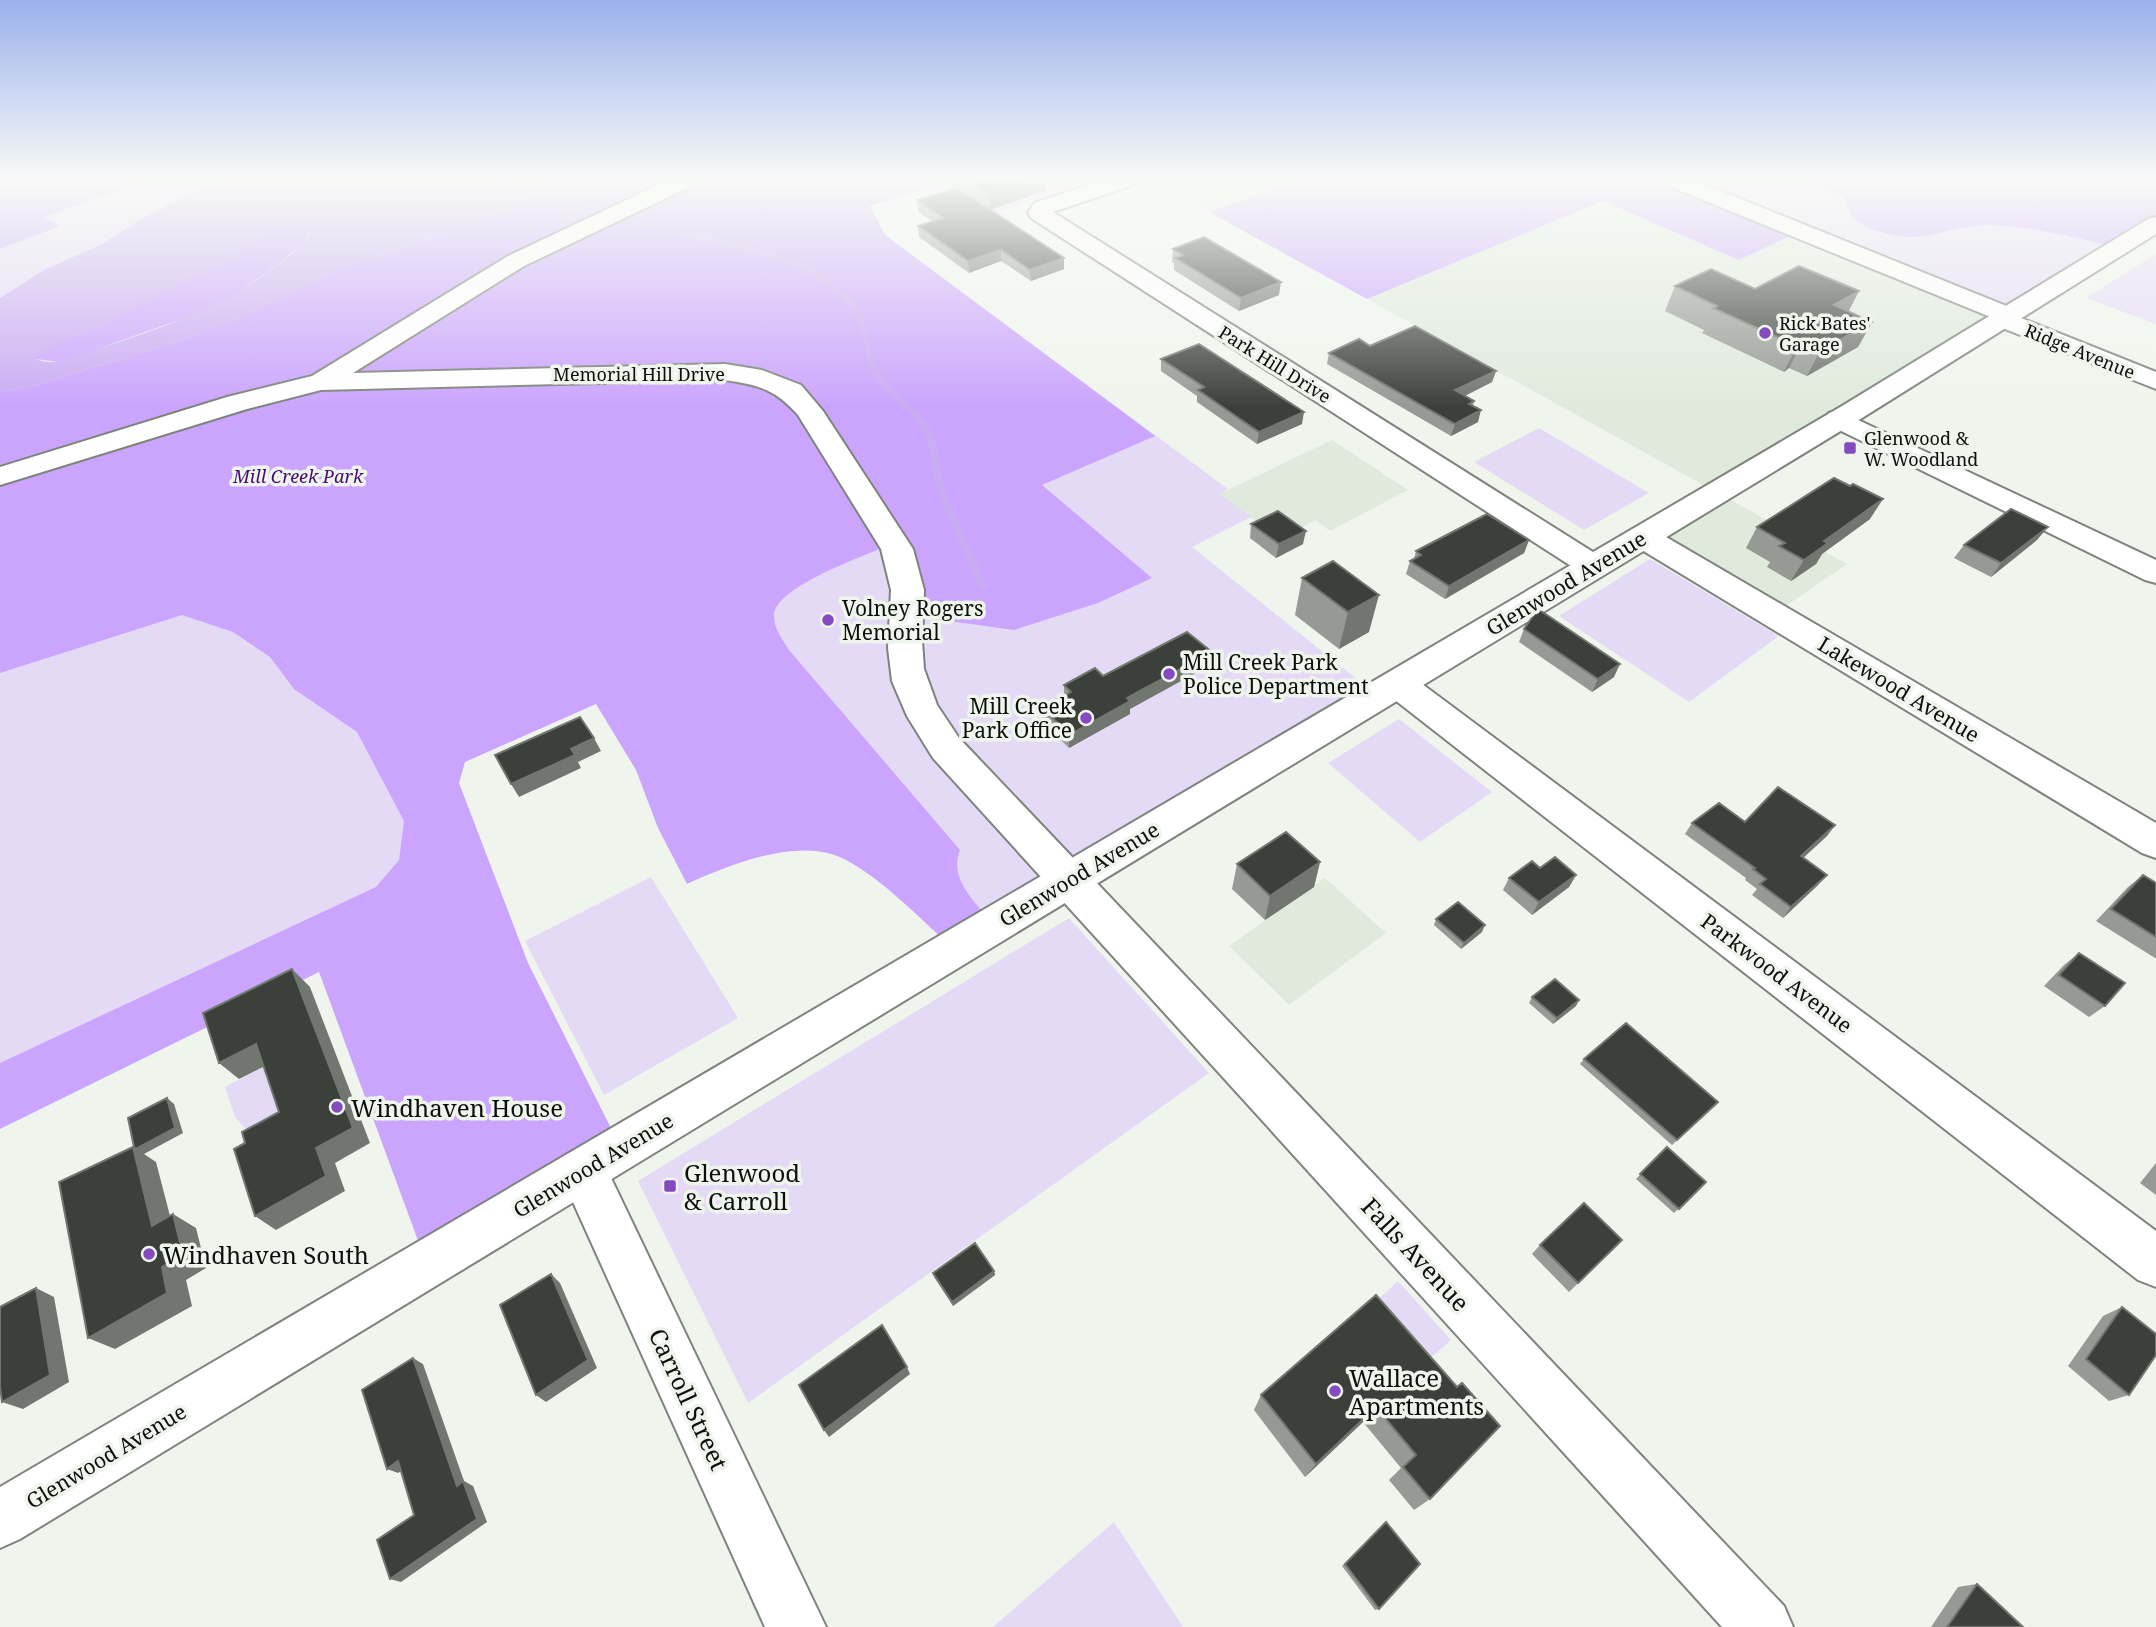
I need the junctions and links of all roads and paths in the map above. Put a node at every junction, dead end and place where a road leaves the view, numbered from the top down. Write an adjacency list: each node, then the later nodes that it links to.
1 (527, 255): 6 (street)
2 (1103, 255): 11 (street, Park Hill Drive)
3 (1855, 255): 5 (street, Ridge Avenue)
4 (2111, 255): 5 (street, Glenwood Avenue)
5 (2007, 318): 7 (street, Ridge Avenue); 8 (street, Glenwood Avenue)
6 (321, 382): 9 (street, Memorial Hill Drive); 15 (street, Memorial Hill Drive)
7 (2156, 382)
8 (1839, 419): 10 (street, Glenwood Avenue); 12 (street)
9 (0, 476)
10 (1643, 537): 11 (street, Glenwood Avenue); 14 (street, Lakewood Avenue)
11 (1593, 566): 13 (street, Glenwood Avenue)
12 (2156, 573)
13 (1398, 684): 15 (street, Glenwood Avenue); 17 (street, Parkwood Avenue)
14 (2156, 842)
15 (1069, 880): 16 (street, Glenwood Avenue); 20 (street, Falls Avenue)
16 (583, 1171): 18 (street, Glenwood Avenue); 19 (street, Carroll Street)
17 (2156, 1262)
18 (0, 1519)
19 (796, 1627)
20 (1763, 1627)

